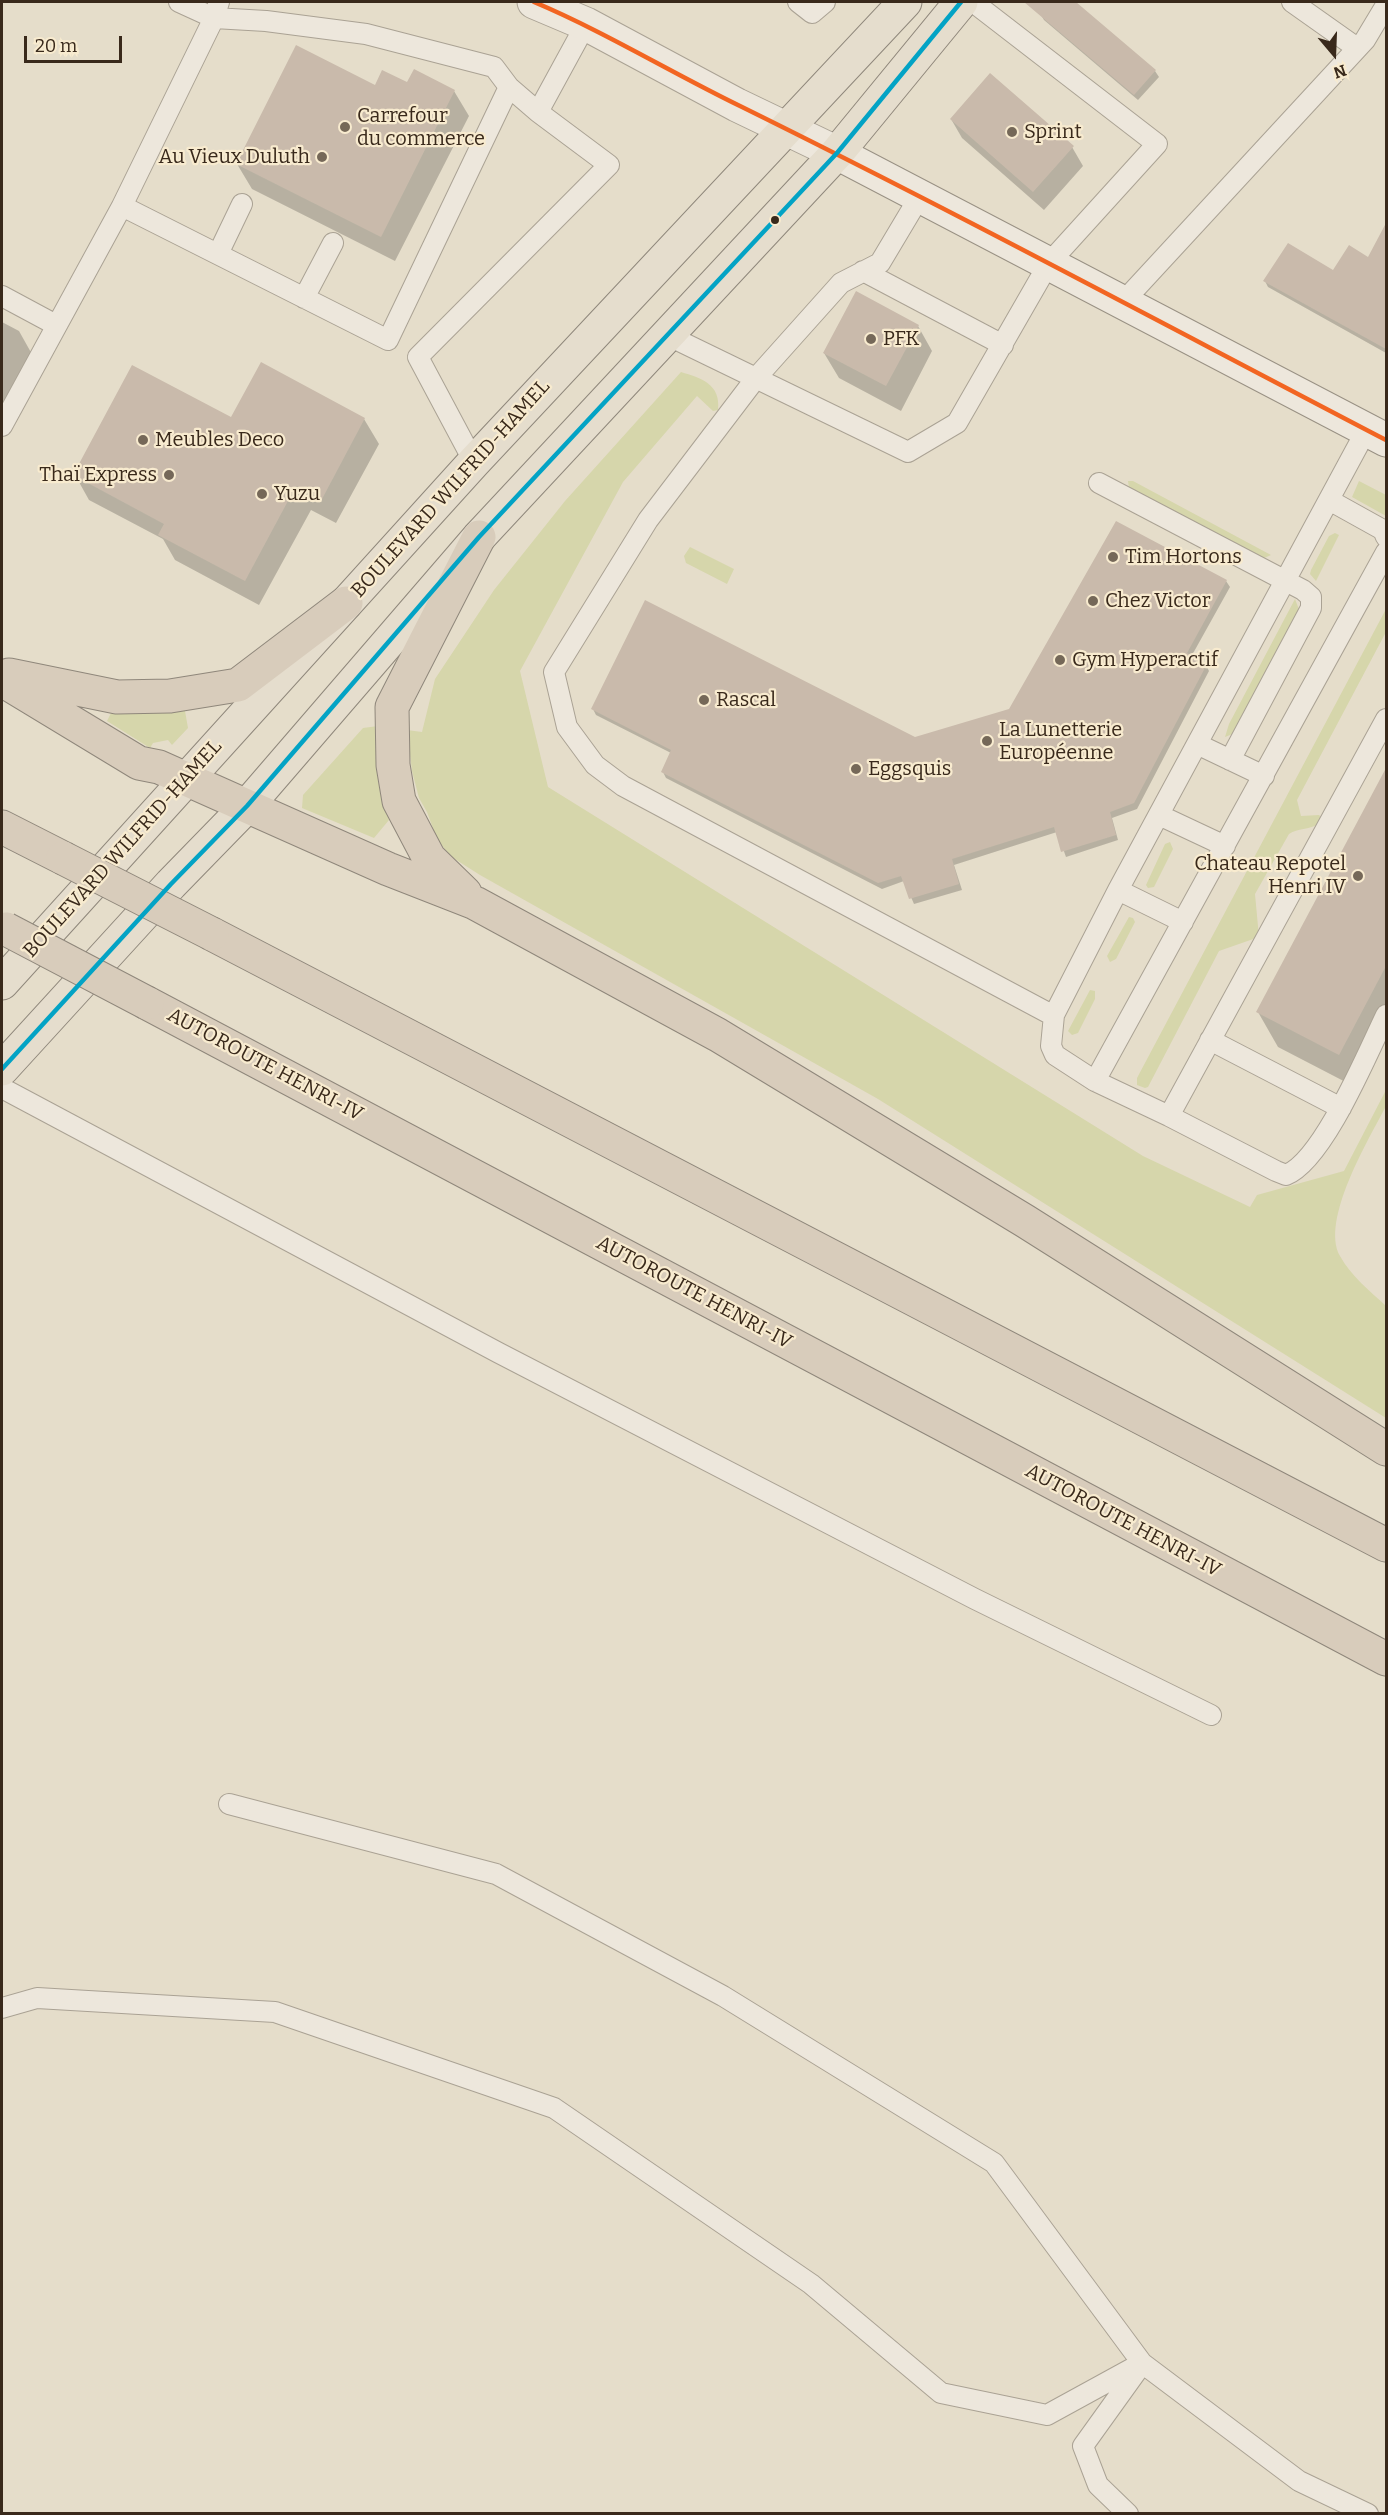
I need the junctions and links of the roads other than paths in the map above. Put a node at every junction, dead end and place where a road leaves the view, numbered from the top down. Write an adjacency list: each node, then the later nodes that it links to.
1 (179, 2): 10 (lane)
2 (534, 2): 11 (street)
3 (798, 2): 4 (lane)
4 (825, 2)
5 (905, 2): 15 (main road, BOULEVARD WILFRID-HAMEL)
6 (962, 2): 16 (main road)
7 (973, 2): 22 (lane)
8 (1292, 2): 12 (lane)
9 (1386, 4): 12 (lane)
10 (216, 10): 13 (lane); 19 (lane)
11 (594, 13): 14 (lane); 15 (street)
12 (1357, 48): 26 (lane)
13 (509, 87): 14 (lane); 29 (lane)
14 (538, 112): 31 (lane)
15 (786, 128): 16 (street); 35 (main road, BOULEVARD WILFRID-HAMEL)
16 (837, 153): 17 (street); 28 (main road)
17 (920, 196): 22 (street); 23 (lane)
18 (242, 204): 21 (lane)
19 (122, 206): 21 (lane); 27 (lane)
20 (333, 243): 25 (lane)
21 (218, 254): 25 (lane)
22 (1049, 263): 26 (street); 30 (lane)
23 (863, 272): 30 (lane); 32 (lane)
24 (2, 296): 27 (lane)
25 (304, 298): 29 (lane)
26 (1123, 302): 34 (street)
27 (56, 325): 33 (lane)
28 (667, 335): 32 (lane); 38 (main road)
29 (388, 340): 31 (lane)
30 (1003, 345): 32 (lane)
31 (418, 357): 35 (lane)
32 (756, 378): 59 (lane)
33 (2, 426)
34 (1377, 435): 37 (lane)
35 (474, 462): 42 (main road, BOULEVARD WILFRID-HAMEL)
36 (1099, 483): 41 (lane)
37 (1329, 500): 39 (lane); 41 (lane)
38 (478, 537): 50 (main road); 55 (highway)
39 (1386, 537)
40 (1386, 552): 48 (lane)
41 (1285, 581): 46 (lane); 47 (lane)
42 (346, 603): 43 (highway); 49 (main road, BOULEVARD WILFRID-HAMEL)
43 (2, 674)
44 (2, 680): 49 (highway)
45 (1386, 719): 61 (lane)
46 (1197, 744): 47 (lane); 51 (lane)
47 (1230, 760): 48 (lane)
48 (1264, 776): 53 (lane)
49 (186, 780): 50 (highway); 58 (main road, BOULEVARD WILFRID-HAMEL)
50 (247, 806): 55 (highway); 62 (main road)
51 (1159, 815): 53 (lane); 54 (lane)
52 (2, 827): 68 (highway, bridge)
53 (1225, 846): 56 (lane)
54 (1118, 890): 56 (lane); 59 (lane)
55 (475, 903): 67 (highway)
56 (1183, 922): 63 (lane)
57 (4, 928): 69 (highway, AUTOROUTE HENRI-IV, bridge)
58 (2, 982)
59 (1053, 1015): 63 (lane)
60 (1386, 1015): 65 (lane)
61 (1210, 1041): 65 (lane); 66 (lane)
62 (2, 1069)
63 (1095, 1081): 66 (lane)
64 (2, 1088): 70 (lane)
65 (1341, 1108): 66 (lane)
66 (1168, 1116)
67 (1386, 1449)
68 (1386, 1545)
69 (1386, 1659)
70 (1211, 1715)
71 (229, 1804): 73 (lane)
72 (2, 2008): 73 (lane)
73 (1142, 2363): 74 (lane); 75 (lane)
74 (1128, 2514)
75 (1368, 2514)

